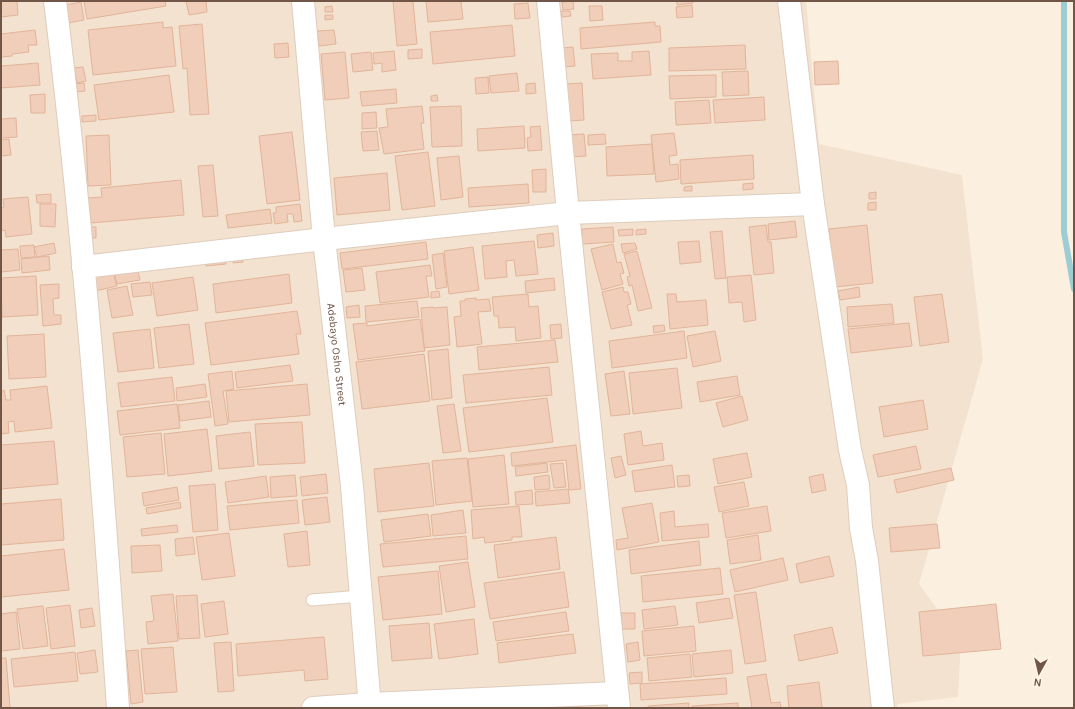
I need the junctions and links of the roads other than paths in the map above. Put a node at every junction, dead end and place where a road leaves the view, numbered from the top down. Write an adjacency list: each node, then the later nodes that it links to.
1 (54, 1): 8 (street)
2 (303, 1): 7 (street, Adebayo Osho Street)
3 (548, 1): 6 (street)
4 (789, 1): 5 (street)
5 (813, 204): 6 (street); 15 (street)
6 (568, 213): 7 (street); 11 (street)
7 (324, 239): 8 (street); 9 (street, Adebayo Osho Street)
8 (83, 267): 13 (street)
9 (361, 596): 10 (lane); 12 (street, Adebayo Osho Street)
10 (312, 600)
11 (618, 700): 12 (street)
12 (370, 706): 14 (street)
13 (118, 708)
14 (313, 708)
15 (883, 708)

